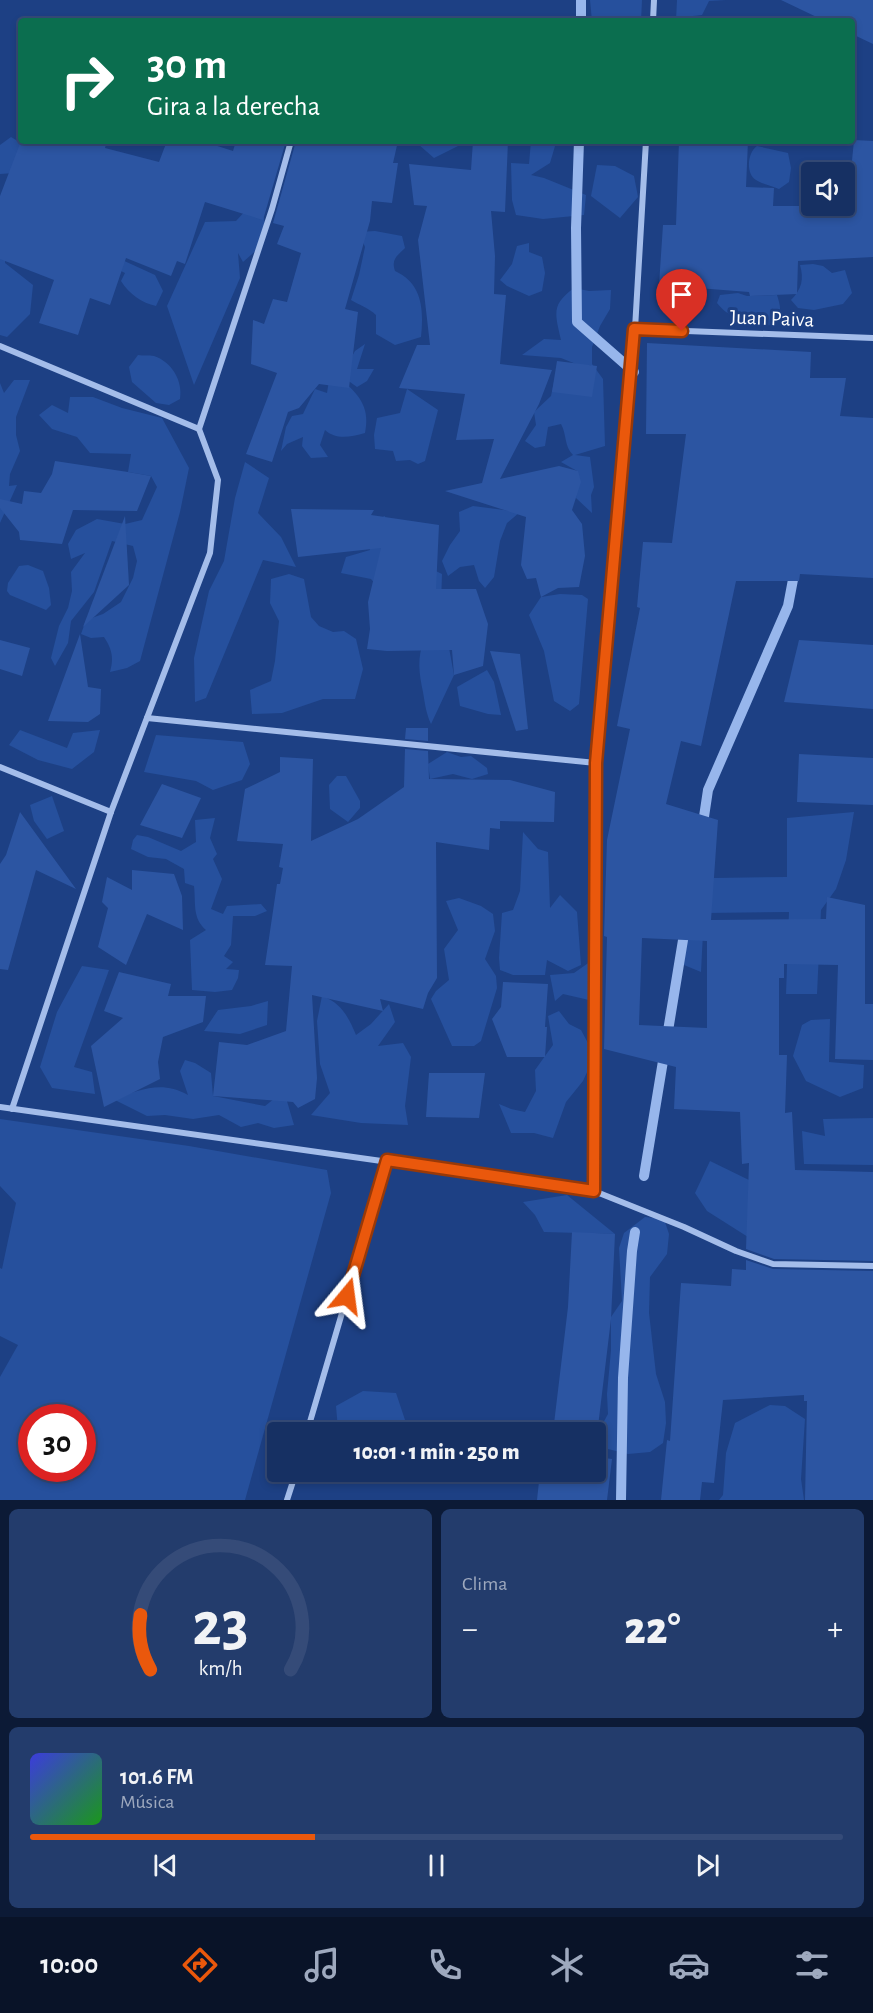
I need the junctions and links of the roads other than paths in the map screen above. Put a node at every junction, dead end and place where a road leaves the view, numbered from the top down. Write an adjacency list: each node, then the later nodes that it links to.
1 (654, 0): 2 (street)
2 (653, 18)
3 (290, 144): 8 (street)
4 (646, 144): 5 (street)
5 (634, 329): 6 (street, Juan Paiva); 10 (street)
6 (873, 338)
7 (0, 346): 8 (street)
8 (199, 429): 9 (street)
9 (147, 718): 10 (street); 12 (street)
10 (596, 763): 16 (street)
11 (0, 767): 12 (street)
12 (111, 812): 14 (street)
13 (0, 1107): 14 (street)
14 (12, 1109): 15 (street)
15 (387, 1160): 16 (street); 18 (street)
16 (594, 1191): 17 (street)
17 (873, 1266)
18 (310, 1422)
19 (293, 1482): 20 (street)
20 (287, 1500)

